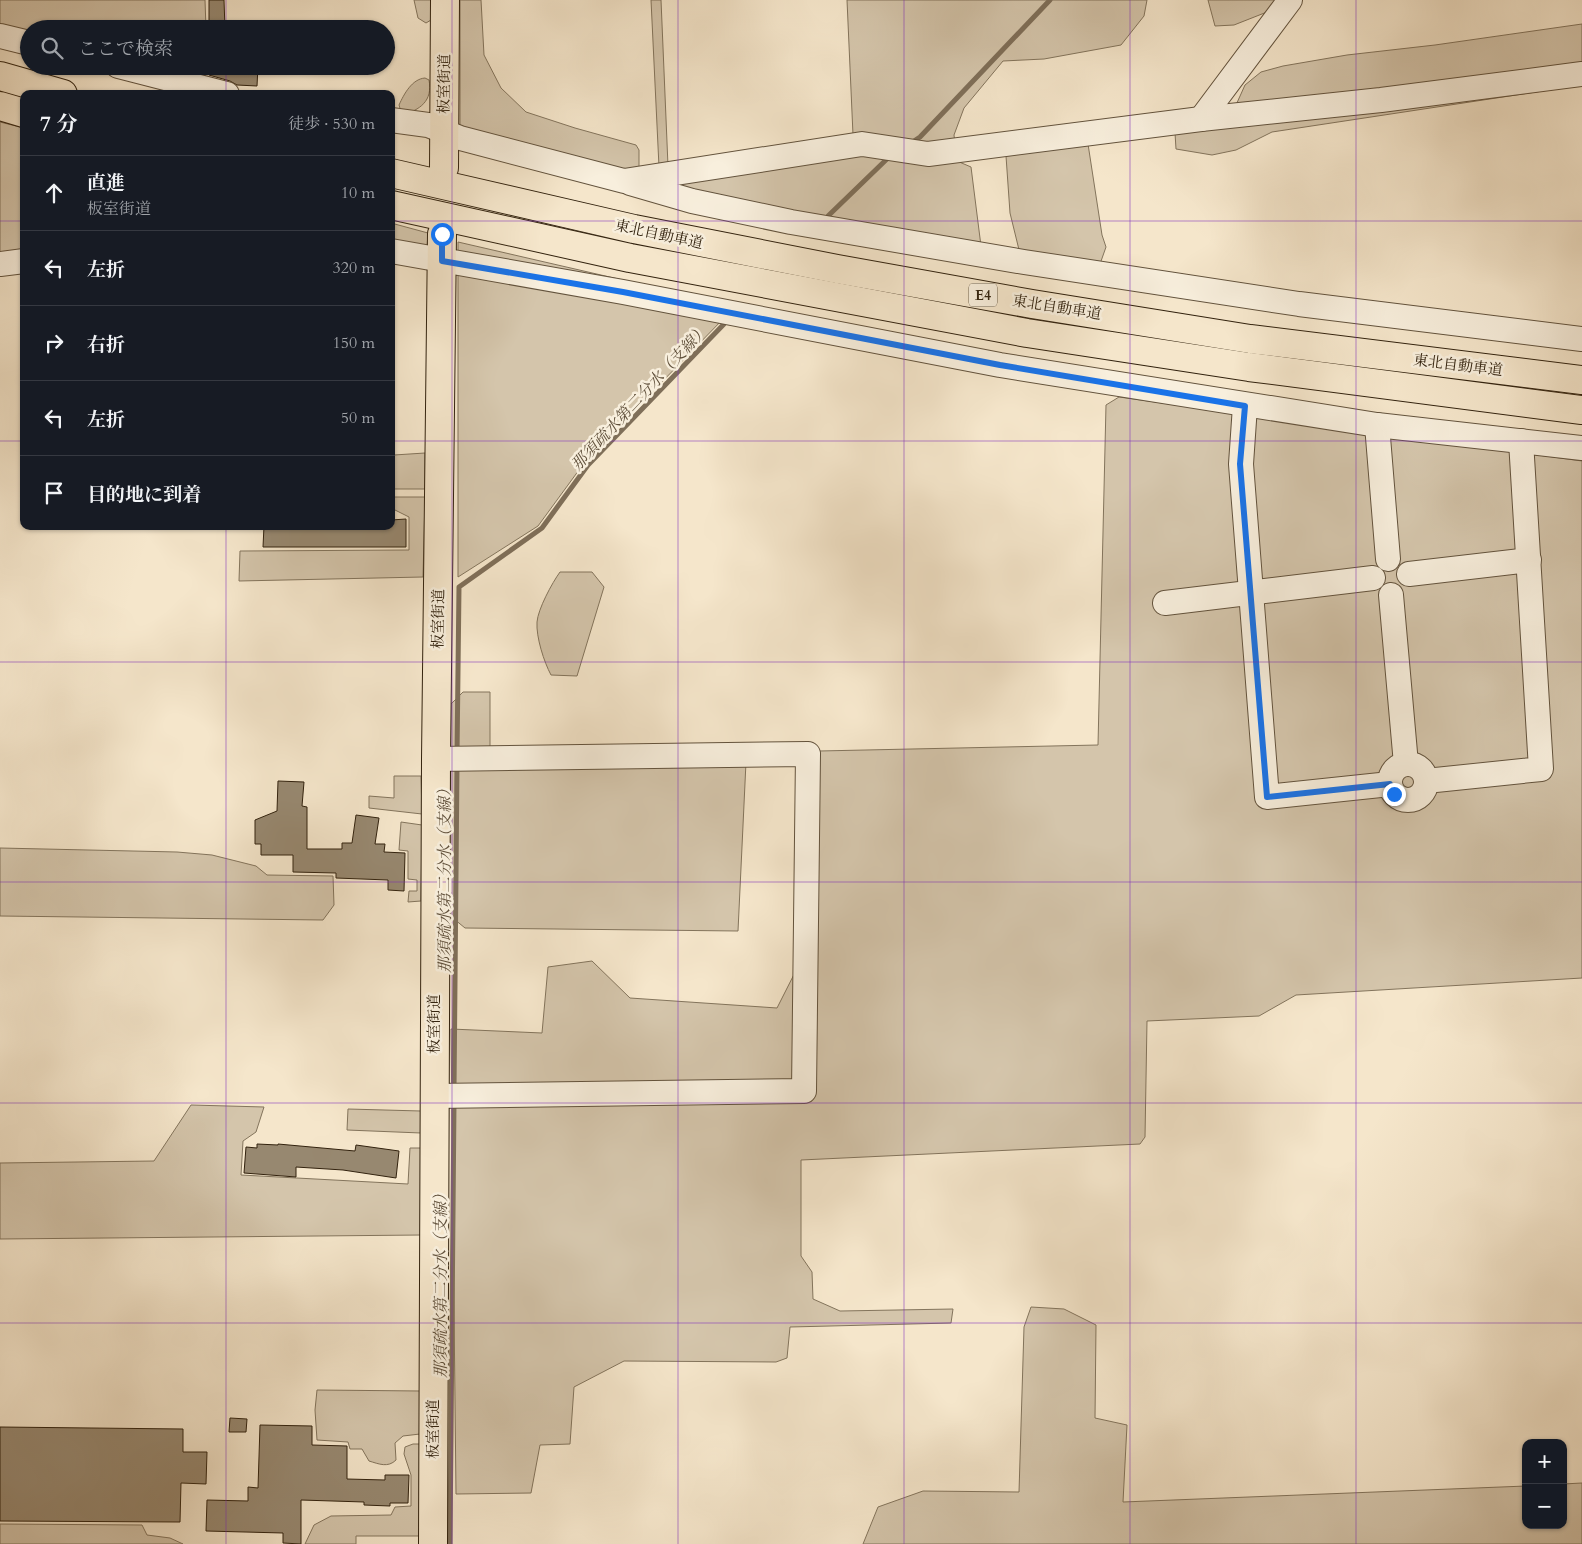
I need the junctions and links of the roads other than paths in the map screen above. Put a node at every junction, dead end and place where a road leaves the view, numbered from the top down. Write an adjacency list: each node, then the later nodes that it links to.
1 (445, 0): 14 (main road, 板室街道)
2 (1290, 0): 12 (street)
3 (0, 36): 4 (street)
4 (20, 41)
5 (1582, 74): 12 (street)
6 (153, 75): 9 (street)
7 (0, 76): 8 (main road)
8 (49, 90)
9 (211, 90)
10 (0, 106): 11 (main road)
11 (20, 112)
12 (1200, 119): 17 (street)
13 (395, 121): 14 (street)
14 (444, 130): 15 (main road, 板室街道); 17 (street)
15 (444, 168)
16 (395, 174): 25 (main road, 東北自動車道 / E4)
17 (624, 181): 24 (street)
18 (395, 206): 27 (main road, 東北自動車道 / E4)
19 (442, 234): 21 (main road, 板室街道)
20 (395, 252): 21 (street)
21 (442, 261): 26 (street); 38 (main road, 板室街道)
22 (20, 262): 23 (street)
23 (0, 264)
24 (1582, 339)
25 (1582, 380)
26 (1245, 406): 28 (street); 35 (street)
27 (1582, 410)
28 (1377, 425): 29 (street); 31 (street)
29 (1521, 441): 30 (street); 32 (street)
30 (1582, 448)
31 (1388, 559): 33 (street); 34 (street)
32 (1529, 560): 33 (street); 40 (street)
33 (1408, 574): 36 (street)
34 (1372, 578): 35 (street); 36 (street)
35 (1251, 593): 37 (street); 41 (street)
36 (1391, 595): 39 (street)
37 (1165, 602)
38 (436, 759): 42 (main road, 板室街道); 42 (street)
39 (1406, 764): 40 (street); 41 (street)
40 (1426, 781): 41 (street)
41 (1390, 784)
42 (434, 1096): 43 (main road, 板室街道)
43 (433, 1544)

